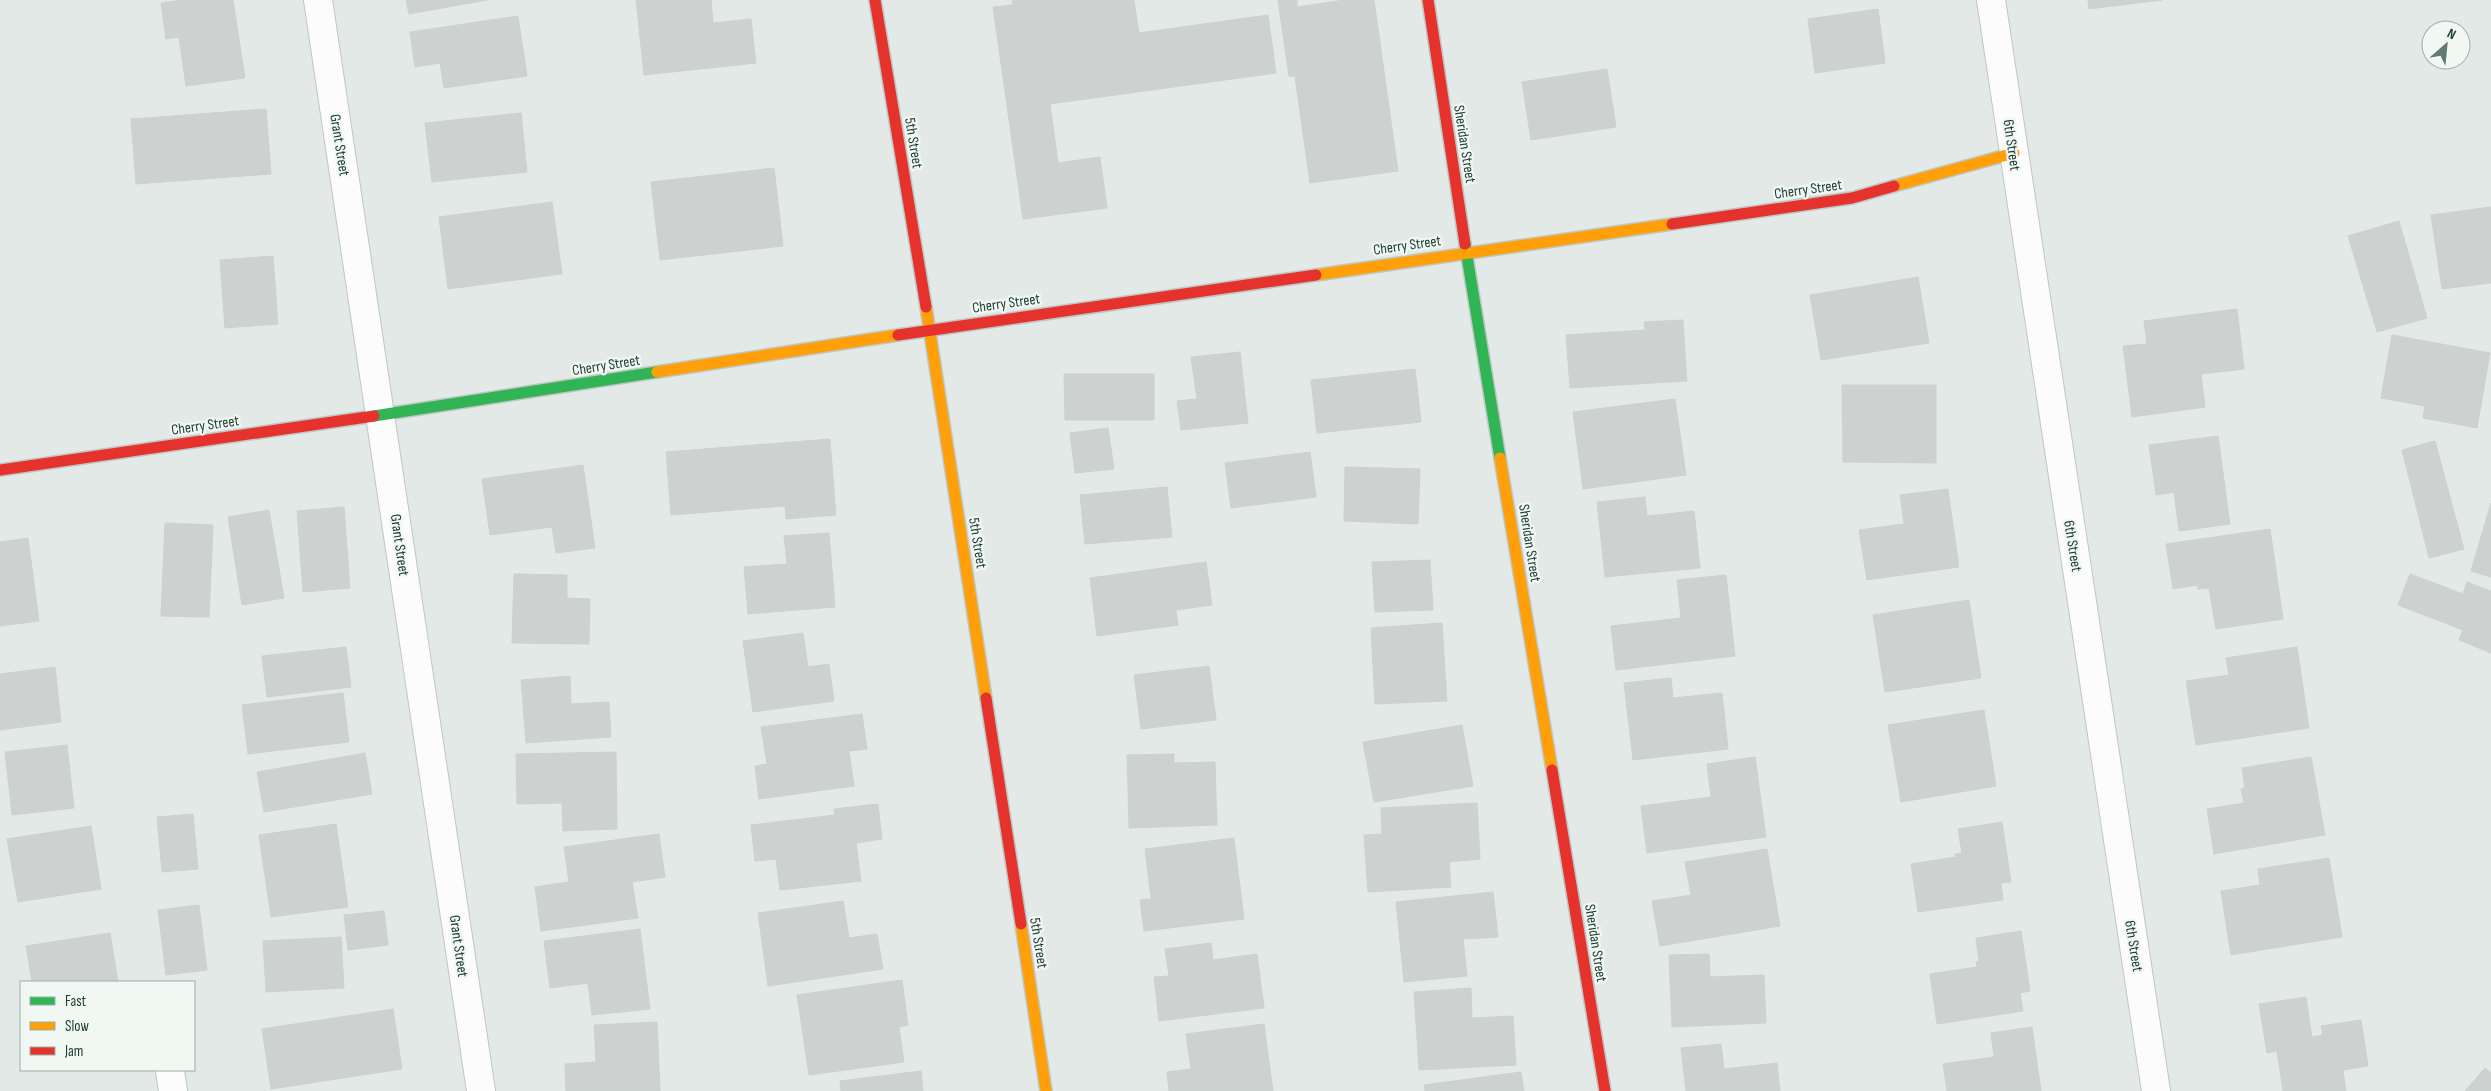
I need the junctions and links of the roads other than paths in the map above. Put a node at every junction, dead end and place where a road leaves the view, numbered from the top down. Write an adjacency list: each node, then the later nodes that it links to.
1 (318, 0): 8 (street, Grant Street)
2 (875, 0): 7 (street, 5th Street)
3 (1428, 0): 6 (street, Sheridan Street)
4 (1991, 0): 5 (street, 6th Street)
5 (2014, 153): 6 (street, Cherry Street); 13 (street, 6th Street)
6 (1466, 252): 7 (street, Cherry Street); 12 (street, Sheridan Street)
7 (930, 330): 8 (street, Cherry Street); 11 (street, 5th Street)
8 (381, 415): 9 (street, Cherry Street); 10 (street, Grant Street)
9 (0, 470)
10 (481, 1091)
11 (1046, 1091)
12 (1605, 1091)
13 (2156, 1091)

